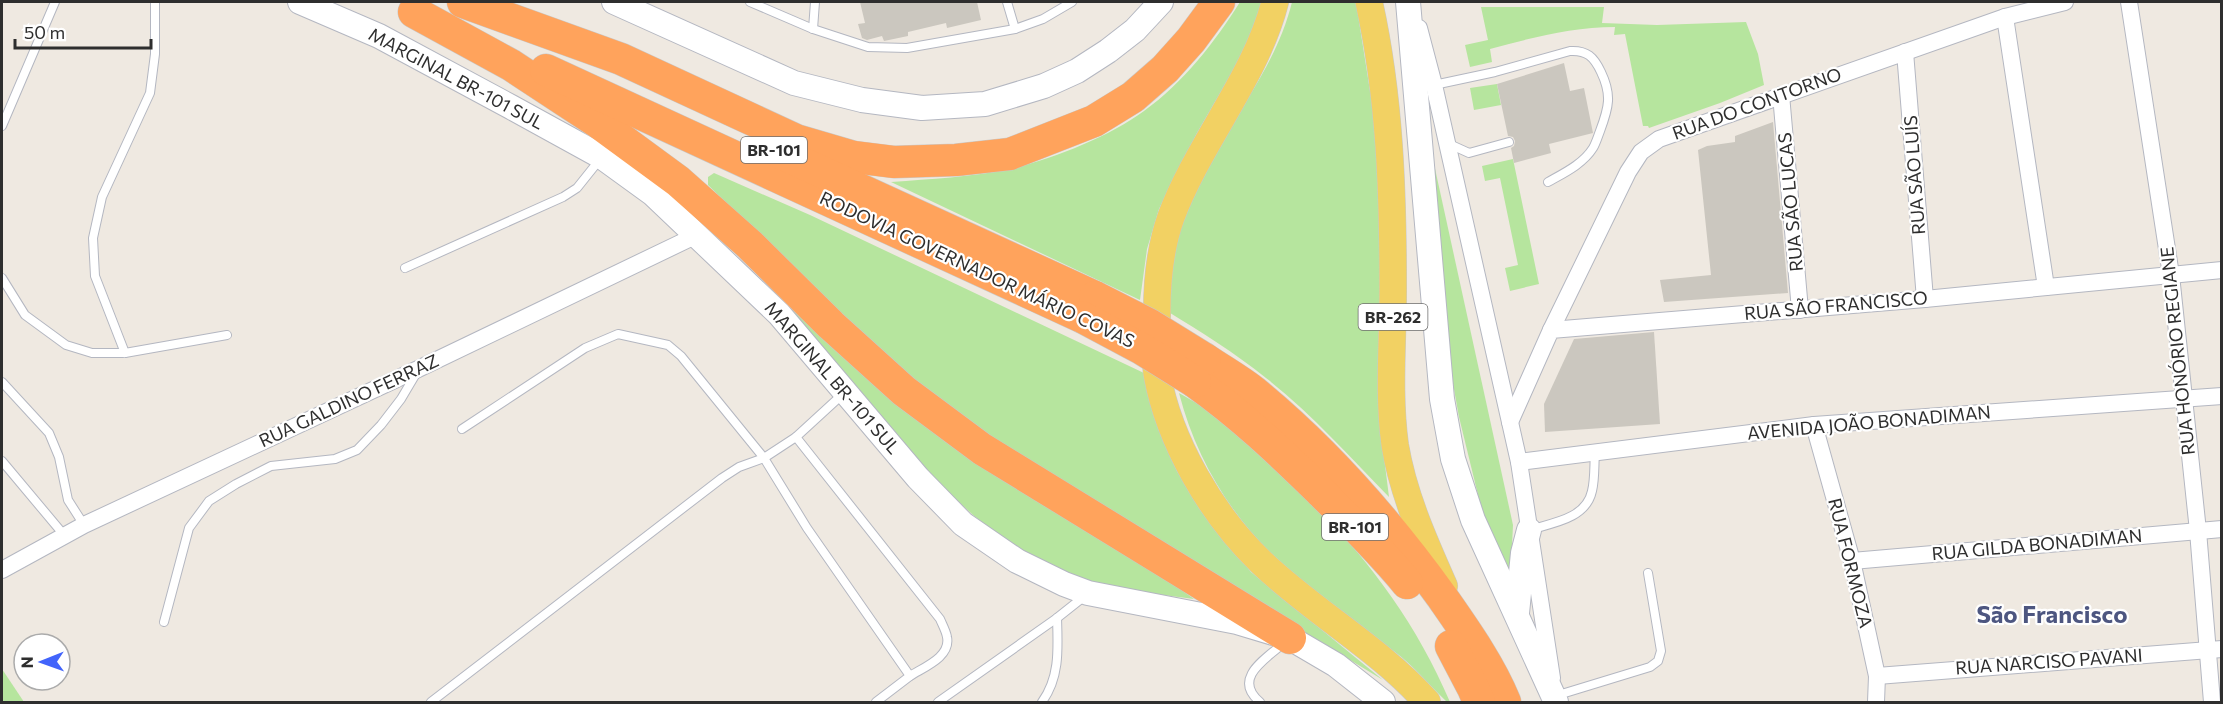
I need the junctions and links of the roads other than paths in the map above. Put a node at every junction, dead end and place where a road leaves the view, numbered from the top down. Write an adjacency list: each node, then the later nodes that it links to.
1 (56, 2): 27 (lane)
2 (155, 2): 43 (lane)
3 (300, 2): 23 (main road, MARGINAL BR-101 SUL)
4 (338, 2): 23 (main road)
5 (454, 2): 39 (highway, RODOVIA GOVERNADOR MÁRIO COVAS / BR-101)
6 (463, 2): 13 (highway)
7 (614, 2): 12 (main road)
8 (750, 2): 21 (lane)
9 (815, 2): 21 (lane)
10 (1007, 2): 22 (lane)
11 (1072, 2): 22 (lane)
12 (1161, 2)
13 (1219, 2)
14 (1275, 2): 82 (main road)
15 (1369, 2): 70 (main road, BR-262)
16 (1410, 2): 25 (street); 67 (main road)
17 (2065, 2): 20 (street, RUA DO CONTORNO)
18 (2129, 2): 35 (street, RUA HONÓRIO REGIANE)
19 (404, 7): 39 (highway, RODOVIA GOVERNADOR MÁRIO COVAS / BR-101); 71 (highway)
20 (2005, 17): 24 (street, RUA DO CONTORNO); 37 (street)
21 (813, 29): 22 (lane)
22 (1015, 29)
23 (379, 36): 30 (main road, MARGINAL BR-101 SUL)
24 (1905, 52): 26 (street, RUA DO CONTORNO); 38 (street, RUA SÃO LUÍS)
25 (1434, 85): 29 (street); 31 (lane)
26 (1781, 95): 40 (street, RUA SÃO LUCAS); 41 (street, RUA DO CONTORNO)
27 (2, 126)
28 (1509, 142): 29 (lane)
29 (1447, 143): 50 (street)
30 (602, 157): 32 (main road, MARGINAL BR-101 SUL); 33 (lane)
31 (1548, 182)
32 (697, 235): 44 (street, RUA GALDINO FERRAZ); 47 (main road, MARGINAL BR-101 SUL)
33 (405, 268)
34 (2222, 270): 35 (street, RUA SÃO FRANCISCO)
35 (2171, 275): 37 (street, RUA SÃO FRANCISCO); 49 (street, RUA HONÓRIO REGIANE)
36 (2, 278): 43 (lane)
37 (2046, 287): 38 (street, RUA SÃO FRANCISCO)
38 (1925, 299): 40 (street, RUA SÃO FRANCISCO)
39 (1089, 307): 45 (highway, RODOVIA GOVERNADOR MÁRIO COVAS / BR-101, bridge)
40 (1800, 310): 41 (street, RUA SÃO FRANCISCO)
41 (1551, 330): 50 (street)
42 (227, 335): 43 (lane)
43 (125, 353)
44 (418, 369): 58 (street, RUA GALDINO FERRAZ); 69 (lane)
45 (1200, 370): 70 (highway, RODOVIA GOVERNADOR MÁRIO COVAS / BR-101); 83 (highway, RODOVIA GOVERNADOR MÁRIO COVAS / BR-101)
46 (2, 382): 58 (lane)
47 (844, 393): 53 (lane); 66 (main road, MARGINAL BR-101 SUL)
48 (2222, 396): 49 (street, AVENIDA JOÃO BONADIMAN)
49 (2185, 398): 51 (street, AVENIDA JOÃO BONADIMAN); 61 (street, RUA HONÓRIO REGIANE)
50 (1510, 422): 57 (street)
51 (1814, 425): 54 (street, AVENIDA JOÃO BONADIMAN); 63 (street, RUA FORMOZA)
52 (462, 429): 55 (lane)
53 (796, 437): 55 (lane); 73 (lane)
54 (1595, 453): 57 (street, AVENIDA JOÃO BONADIMAN); 60 (lane)
55 (764, 458): 73 (lane); 76 (lane)
56 (2, 461): 62 (lane)
57 (1519, 462): 60 (street)
58 (84, 525): 62 (street, RUA GALDINO FERRAZ)
59 (2222, 529): 61 (street, RUA GILDA BONADIMAN)
60 (1528, 530): 67 (main road); 75 (street)
61 (2198, 531): 63 (street, RUA GILDA BONADIMAN); 72 (street, RUA HONÓRIO REGIANE)
62 (64, 535): 64 (street, RUA GALDINO FERRAZ)
63 (1852, 561): 74 (street, RUA FORMOZA)
64 (2, 570)
65 (1648, 573): 75 (lane)
66 (1088, 593): 68 (lane); 71 (main road, MARGINAL BR-101 SUL)
67 (1517, 616): 75 (main road)
68 (1057, 618): 78 (lane); 79 (lane)
69 (164, 622)
70 (1460, 623): 84 (highway, RODOVIA GOVERNADOR MÁRIO COVAS / BR-101)
71 (1290, 638): 80 (lane); 81 (main road, MARGINAL BR-101 SUL)
72 (2215, 650): 74 (street, RUA NARCISO PAVANI); 86 (street, RUA HONÓRIO REGIANE)
73 (910, 676): 77 (lane)
74 (1877, 676): 85 (street, RUA FORMOZA)
75 (1555, 700)
76 (431, 702)
77 (876, 702)
78 (938, 702)
79 (1042, 702)
80 (1260, 702)
81 (1383, 702)
82 (1427, 702)
83 (1479, 702)
84 (1505, 702)
85 (1876, 702)
86 (2212, 702)

